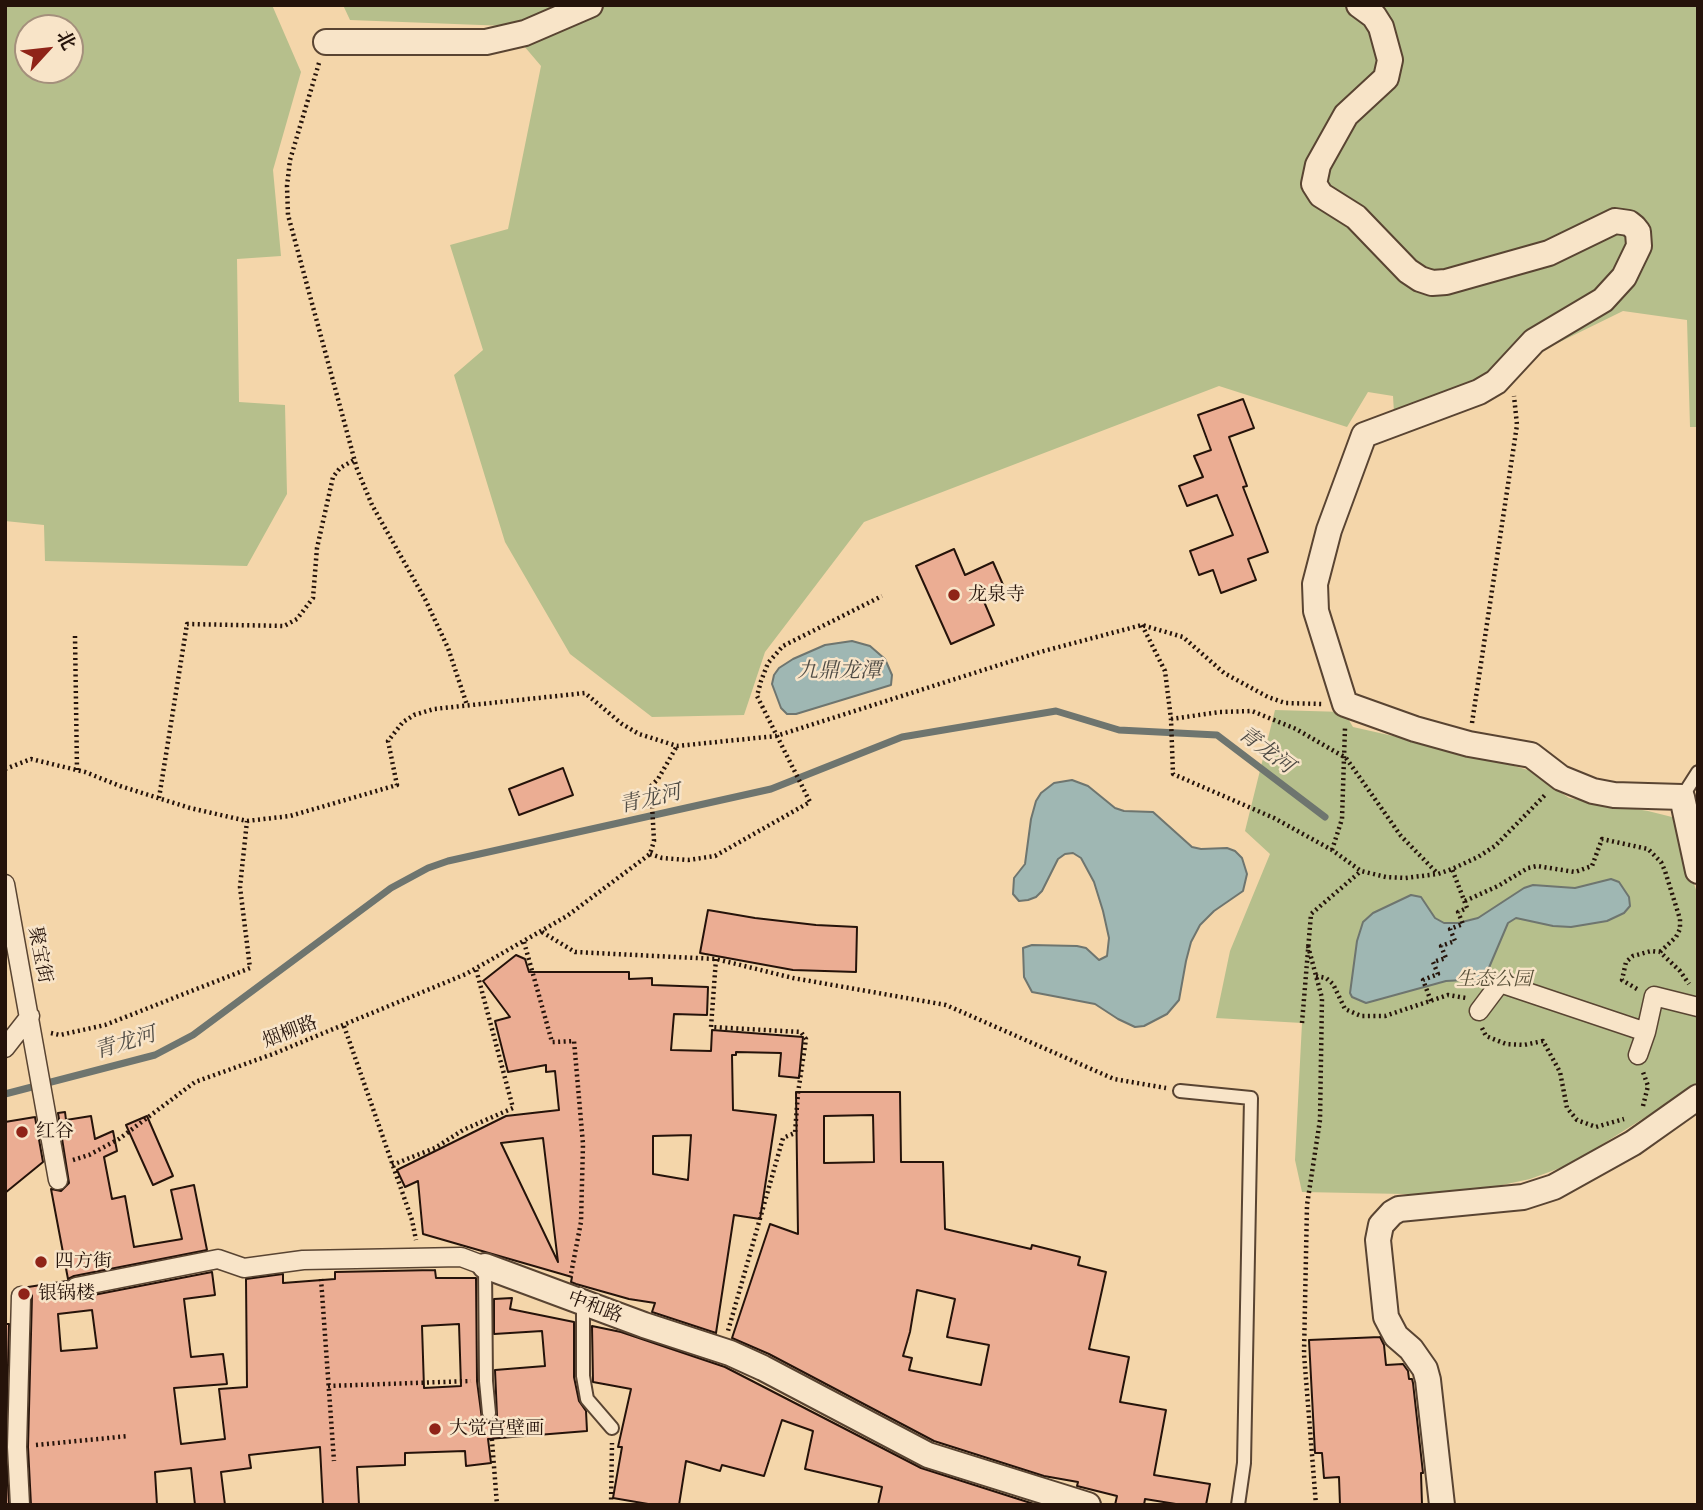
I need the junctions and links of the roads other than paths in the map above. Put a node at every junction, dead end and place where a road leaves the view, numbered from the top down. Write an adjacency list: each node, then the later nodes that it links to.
1 (590, 5): 3 (street)
2 (1359, 5): 5 (street)
3 (326, 43)
4 (1698, 772): 5 (lane)
5 (1682, 797): 6 (street)
6 (1698, 871)
7 (5, 884): 10 (street, 聚宝街)
8 (1698, 1007): 11 (street)
9 (1479, 1012): 11 (street)
10 (32, 1026): 12 (street); 16 (street, 聚宝街)
11 (1646, 1032): 13 (street)
12 (5, 1048)
13 (1638, 1055)
14 (1180, 1091): 25 (lane)
15 (1698, 1097): 26 (street)
16 (57, 1173)
17 (485, 1266): 18 (street, 中和路); 20 (street, 中和路); 21 (lane)
18 (76, 1287)
19 (21, 1296): 24 (street)
20 (575, 1299): 22 (lane); 23 (street, 中和路)
21 (489, 1413)
22 (612, 1428)
23 (1074, 1503)
24 (20, 1505)
25 (1238, 1505)
26 (1442, 1505)

